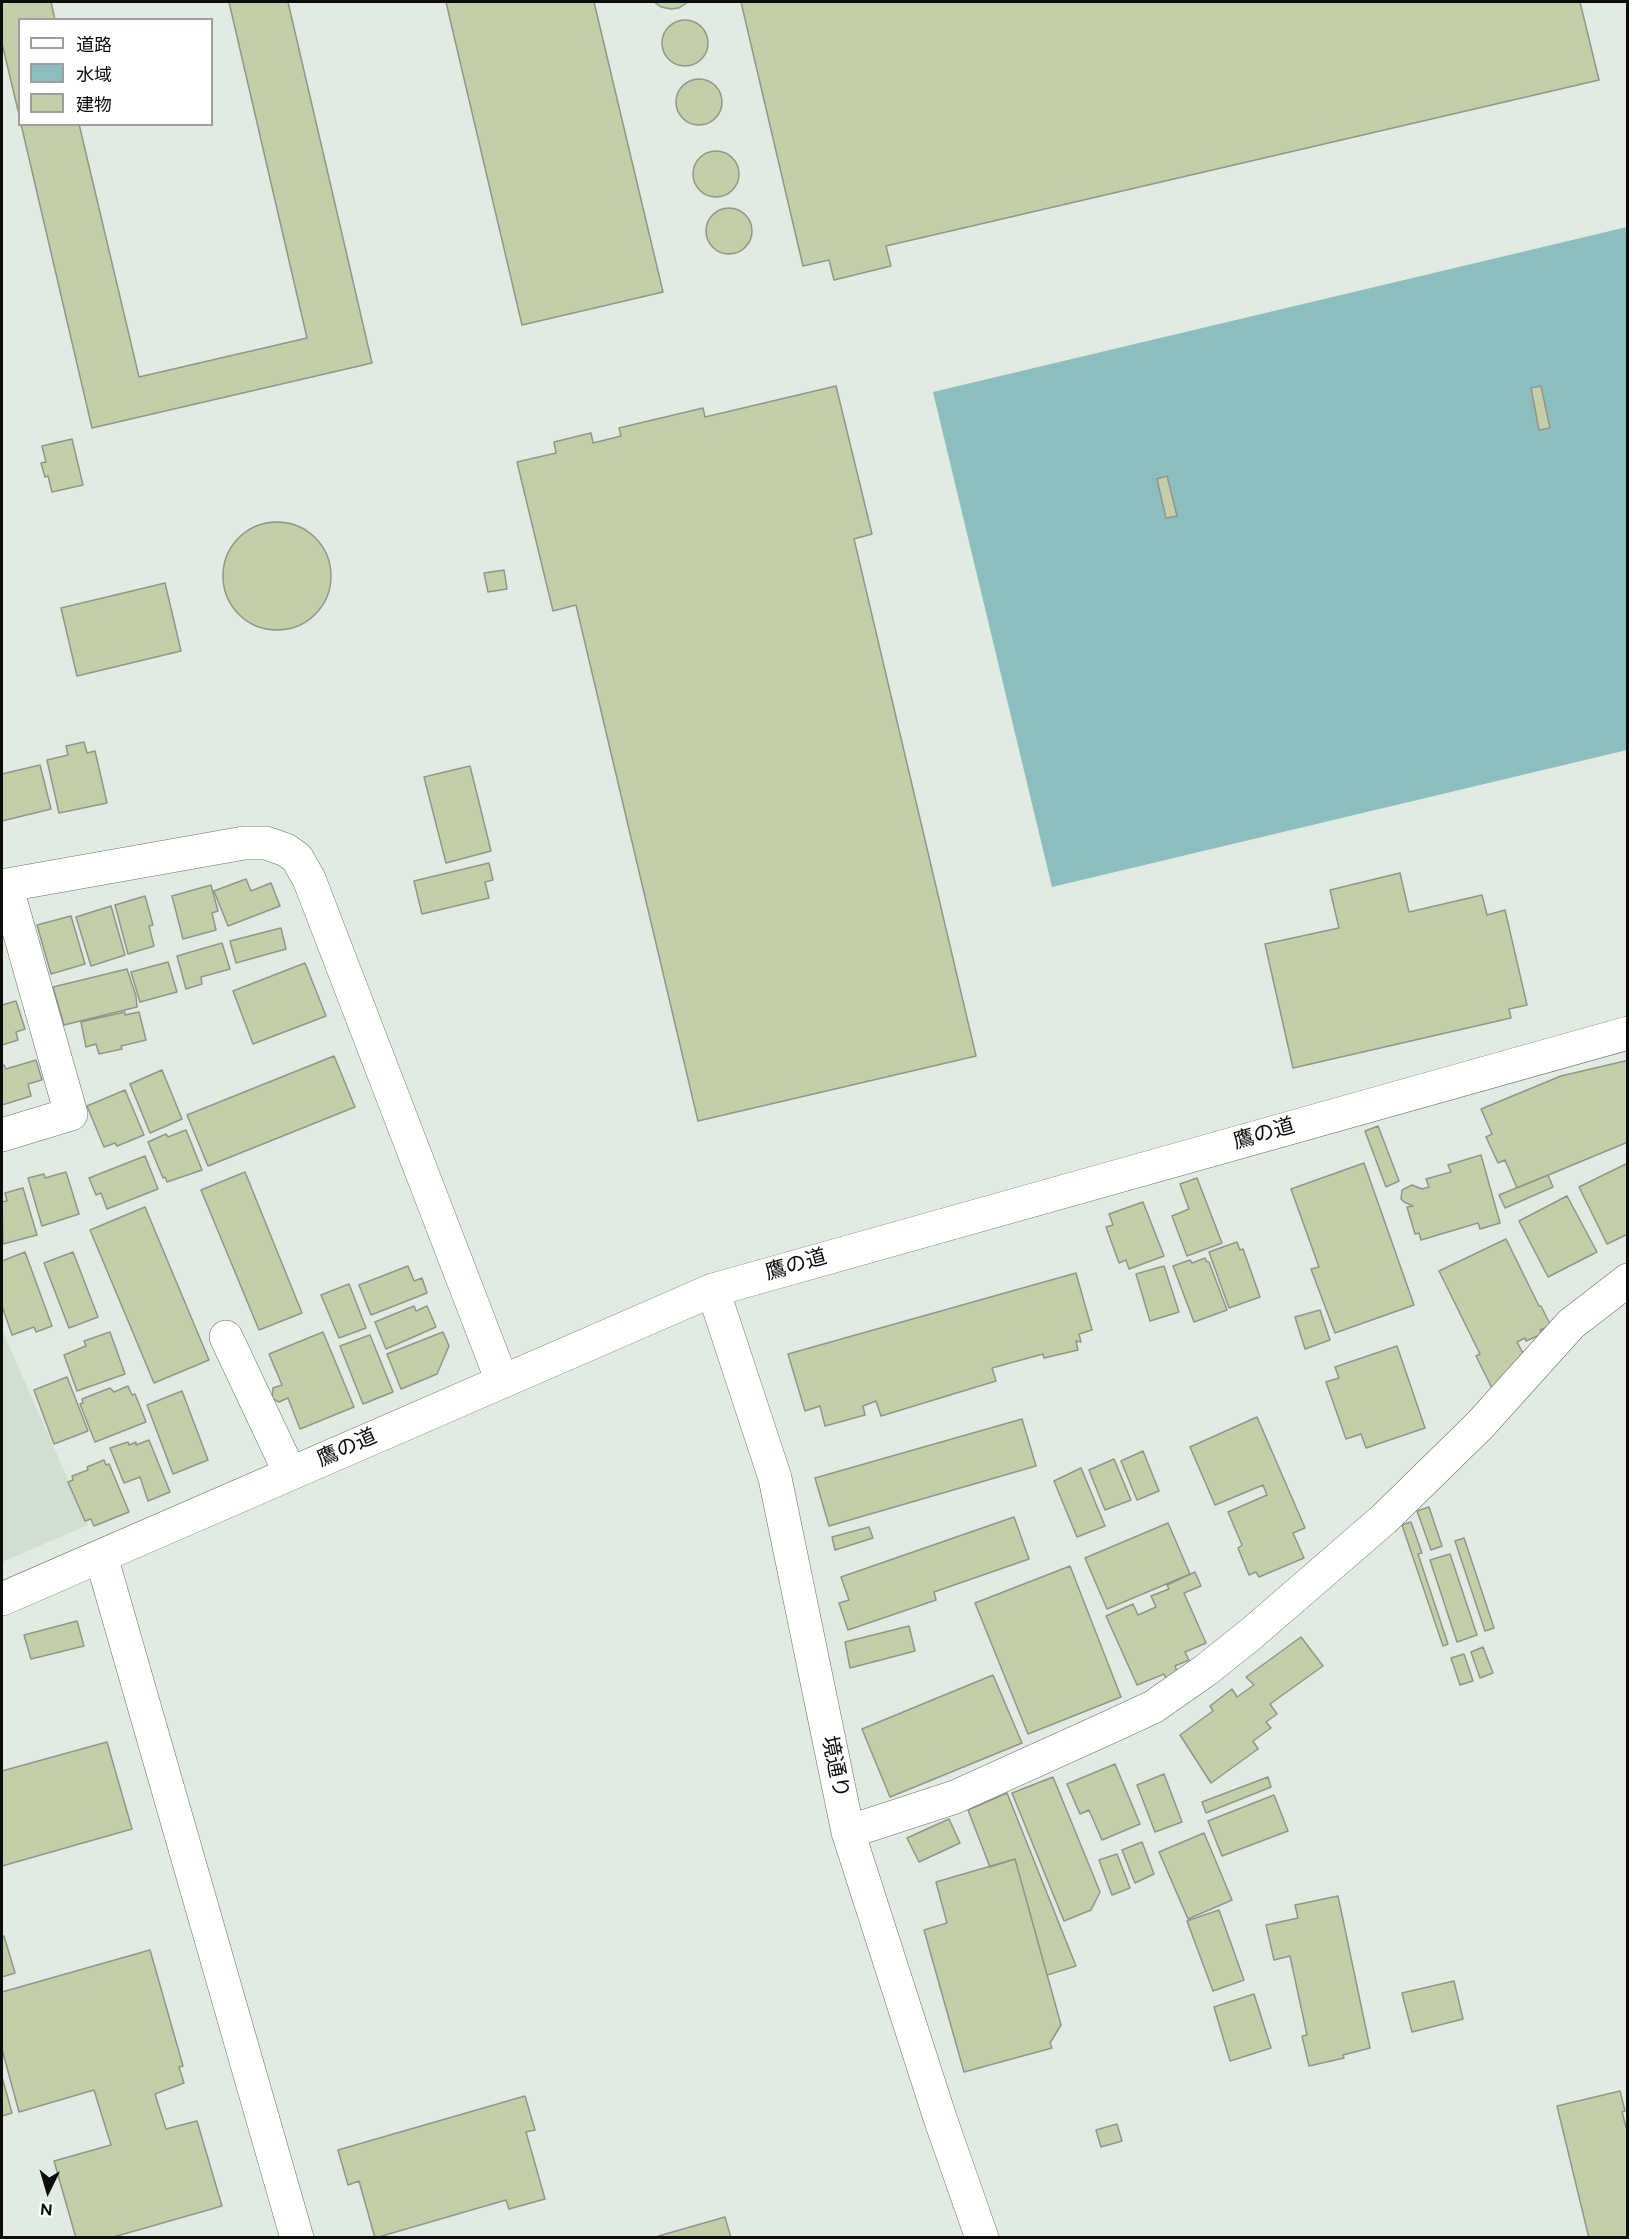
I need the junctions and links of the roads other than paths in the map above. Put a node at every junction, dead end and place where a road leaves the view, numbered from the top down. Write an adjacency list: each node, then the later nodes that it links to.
1 (4, 886): 3 (street); 7 (street)
2 (1628, 1033): 5 (street, 鷹の道)
3 (2, 1135)
4 (1628, 1280): 11 (street)
5 (713, 1290): 7 (street, 鷹の道); 11 (street, 境通り)
6 (226, 1337): 8 (street)
7 (502, 1381): 8 (street, 鷹の道)
8 (290, 1473): 9 (street, 鷹の道)
9 (101, 1556): 10 (street, 鷹の道); 12 (street)
10 (2, 1599)
11 (848, 1832): 13 (street, 境通り)
12 (297, 2238)
13 (982, 2238)

